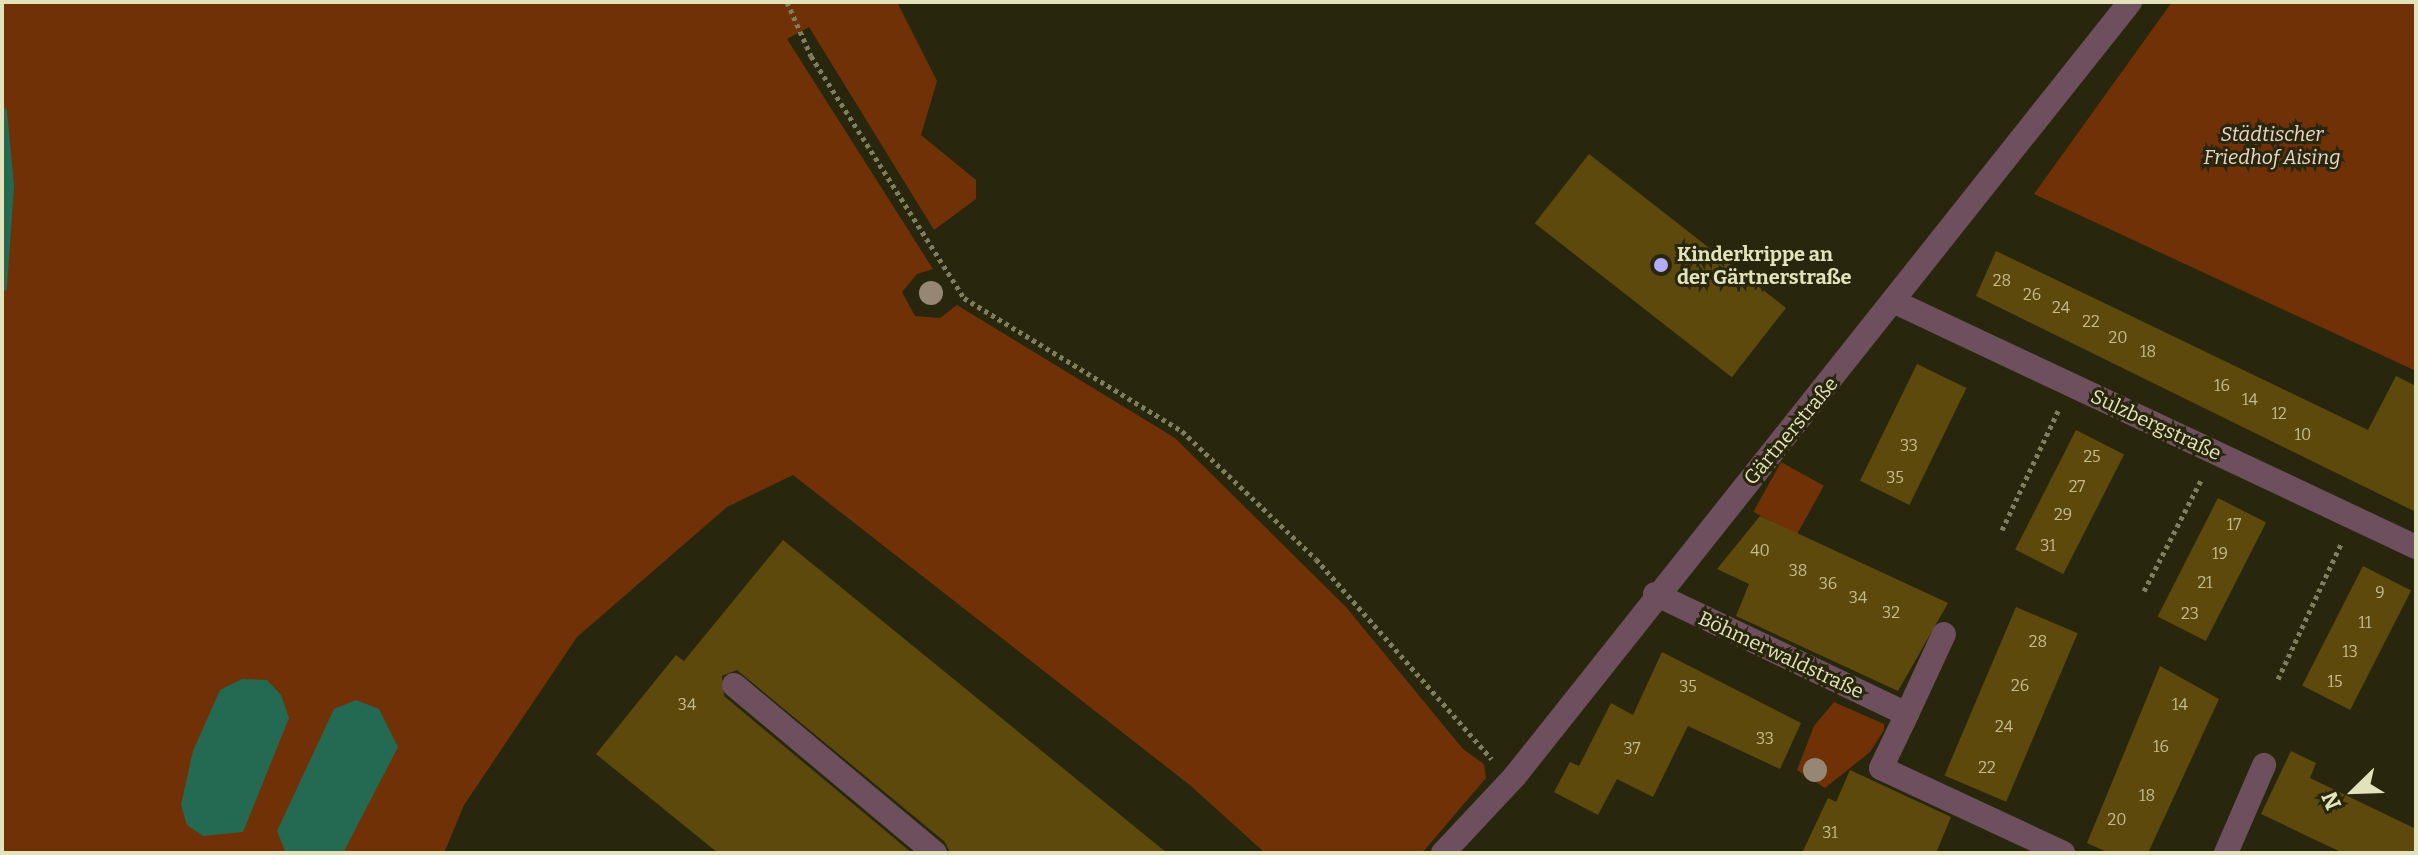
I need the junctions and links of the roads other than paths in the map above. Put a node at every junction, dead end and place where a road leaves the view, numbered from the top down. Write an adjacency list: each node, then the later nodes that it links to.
1 (2130, 2): 2 (street, Gärtnerstraße)
2 (1897, 303): 3 (street, Sulzbergstraße); 4 (street, Gärtnerstraße)
3 (2416, 547)
4 (1655, 594): 7 (street, Böhmerwaldstraße); 10 (street, Gärtnerstraße)
5 (1944, 634): 7 (street)
6 (734, 685): 9 (street)
7 (1907, 714): 11 (street)
8 (2264, 765): 12 (street)
9 (935, 853)
10 (1443, 853)
11 (2063, 853)
12 (2226, 853)

